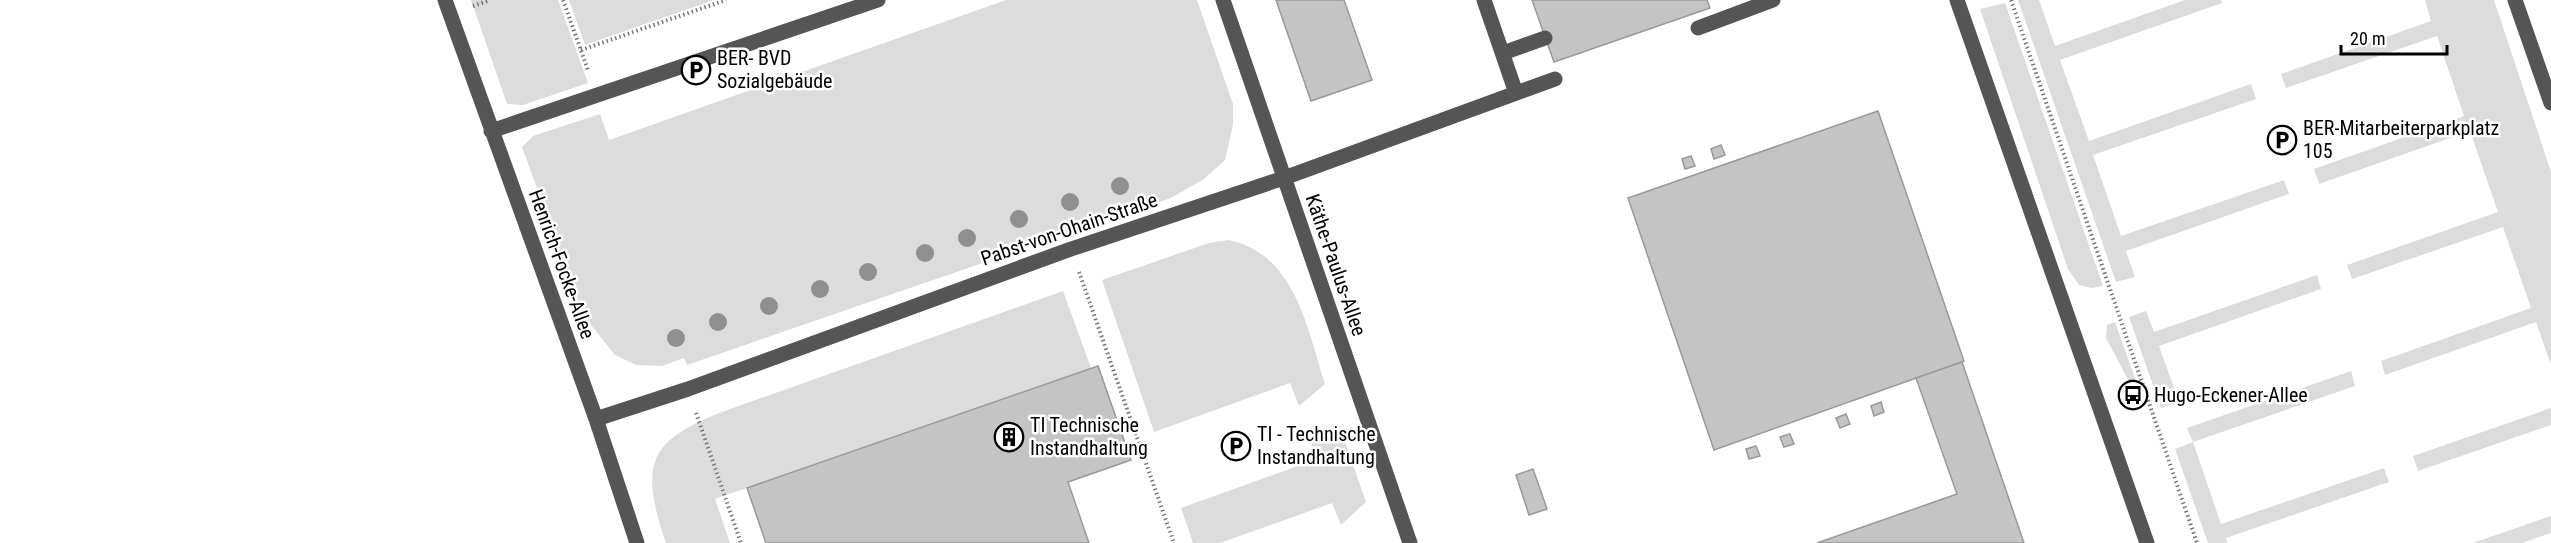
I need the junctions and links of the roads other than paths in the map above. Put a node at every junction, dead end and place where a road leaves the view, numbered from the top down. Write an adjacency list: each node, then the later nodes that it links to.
1 (445, 0): 16 (street, Henrich-Focke-Allee)
2 (878, 0): 8 (street)
3 (1222, 0): 17 (street, Käthe-Paulus-Allee)
4 (1484, 0): 12 (street)
5 (1773, 0): 9 (street)
6 (1957, 0): 21 (street)
7 (2515, 0): 15 (street)
8 (854, 4): 16 (street)
9 (1730, 7): 10 (street)
10 (1698, 28)
11 (1545, 38): 12 (street)
12 (1503, 53): 14 (street)
13 (1555, 79): 14 (street, Pabst-von-Ohain-Straße)
14 (1516, 93): 17 (street, Pabst-von-Ohain-Straße)
15 (2551, 103)
16 (491, 131): 18 (street, Henrich-Focke-Allee)
17 (1284, 178): 18 (street, Pabst-von-Ohain-Straße); 20 (street, Käthe-Paulus-Allee)
18 (596, 419): 19 (street, Henrich-Focke-Allee)
19 (637, 543)
20 (1410, 543)
21 (2147, 543)

